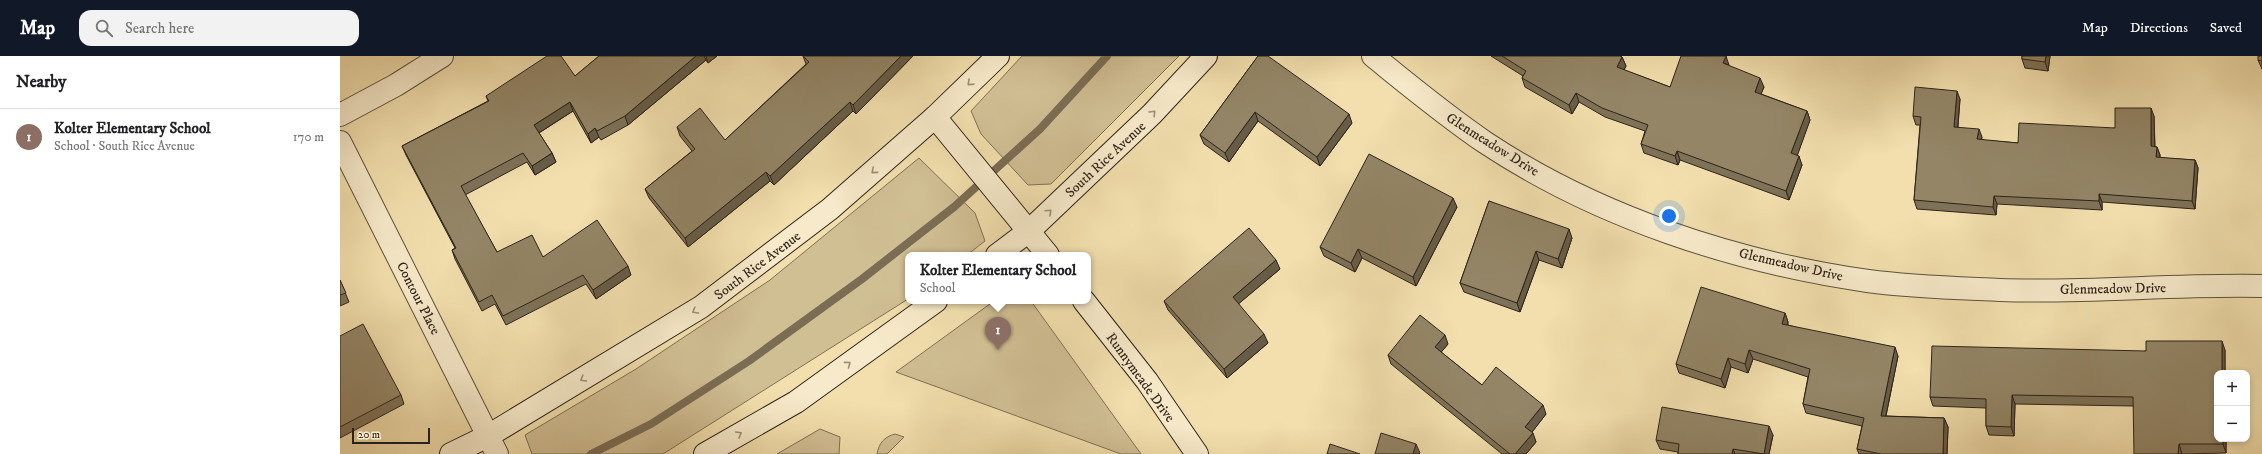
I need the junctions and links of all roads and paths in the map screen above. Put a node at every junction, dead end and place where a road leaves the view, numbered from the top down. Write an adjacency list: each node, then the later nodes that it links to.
1 (442, 56): 5 (street)
2 (998, 56): 6 (street, South Rice Avenue, one-way to 6)
3 (1206, 56): 8 (street, South Rice Avenue, one-way to 3)
4 (1373, 56): 11 (street, Glenmeadow Drive)
5 (340, 115)
6 (935, 117): 8 (street); 14 (street, South Rice Avenue, one-way to 14)
7 (340, 142): 14 (street, Contour Place)
8 (1029, 231): 9 (street, South Rice Avenue); 10 (street)
9 (1001, 252)
10 (1046, 252)
11 (2262, 286)
12 (932, 304): 16 (street, one-way to 12)
13 (1086, 304): 17 (street, Runnymeade Drive)
14 (493, 445): 15 (street, South Rice Avenue)
15 (451, 454)
16 (705, 454)
17 (1197, 454)

